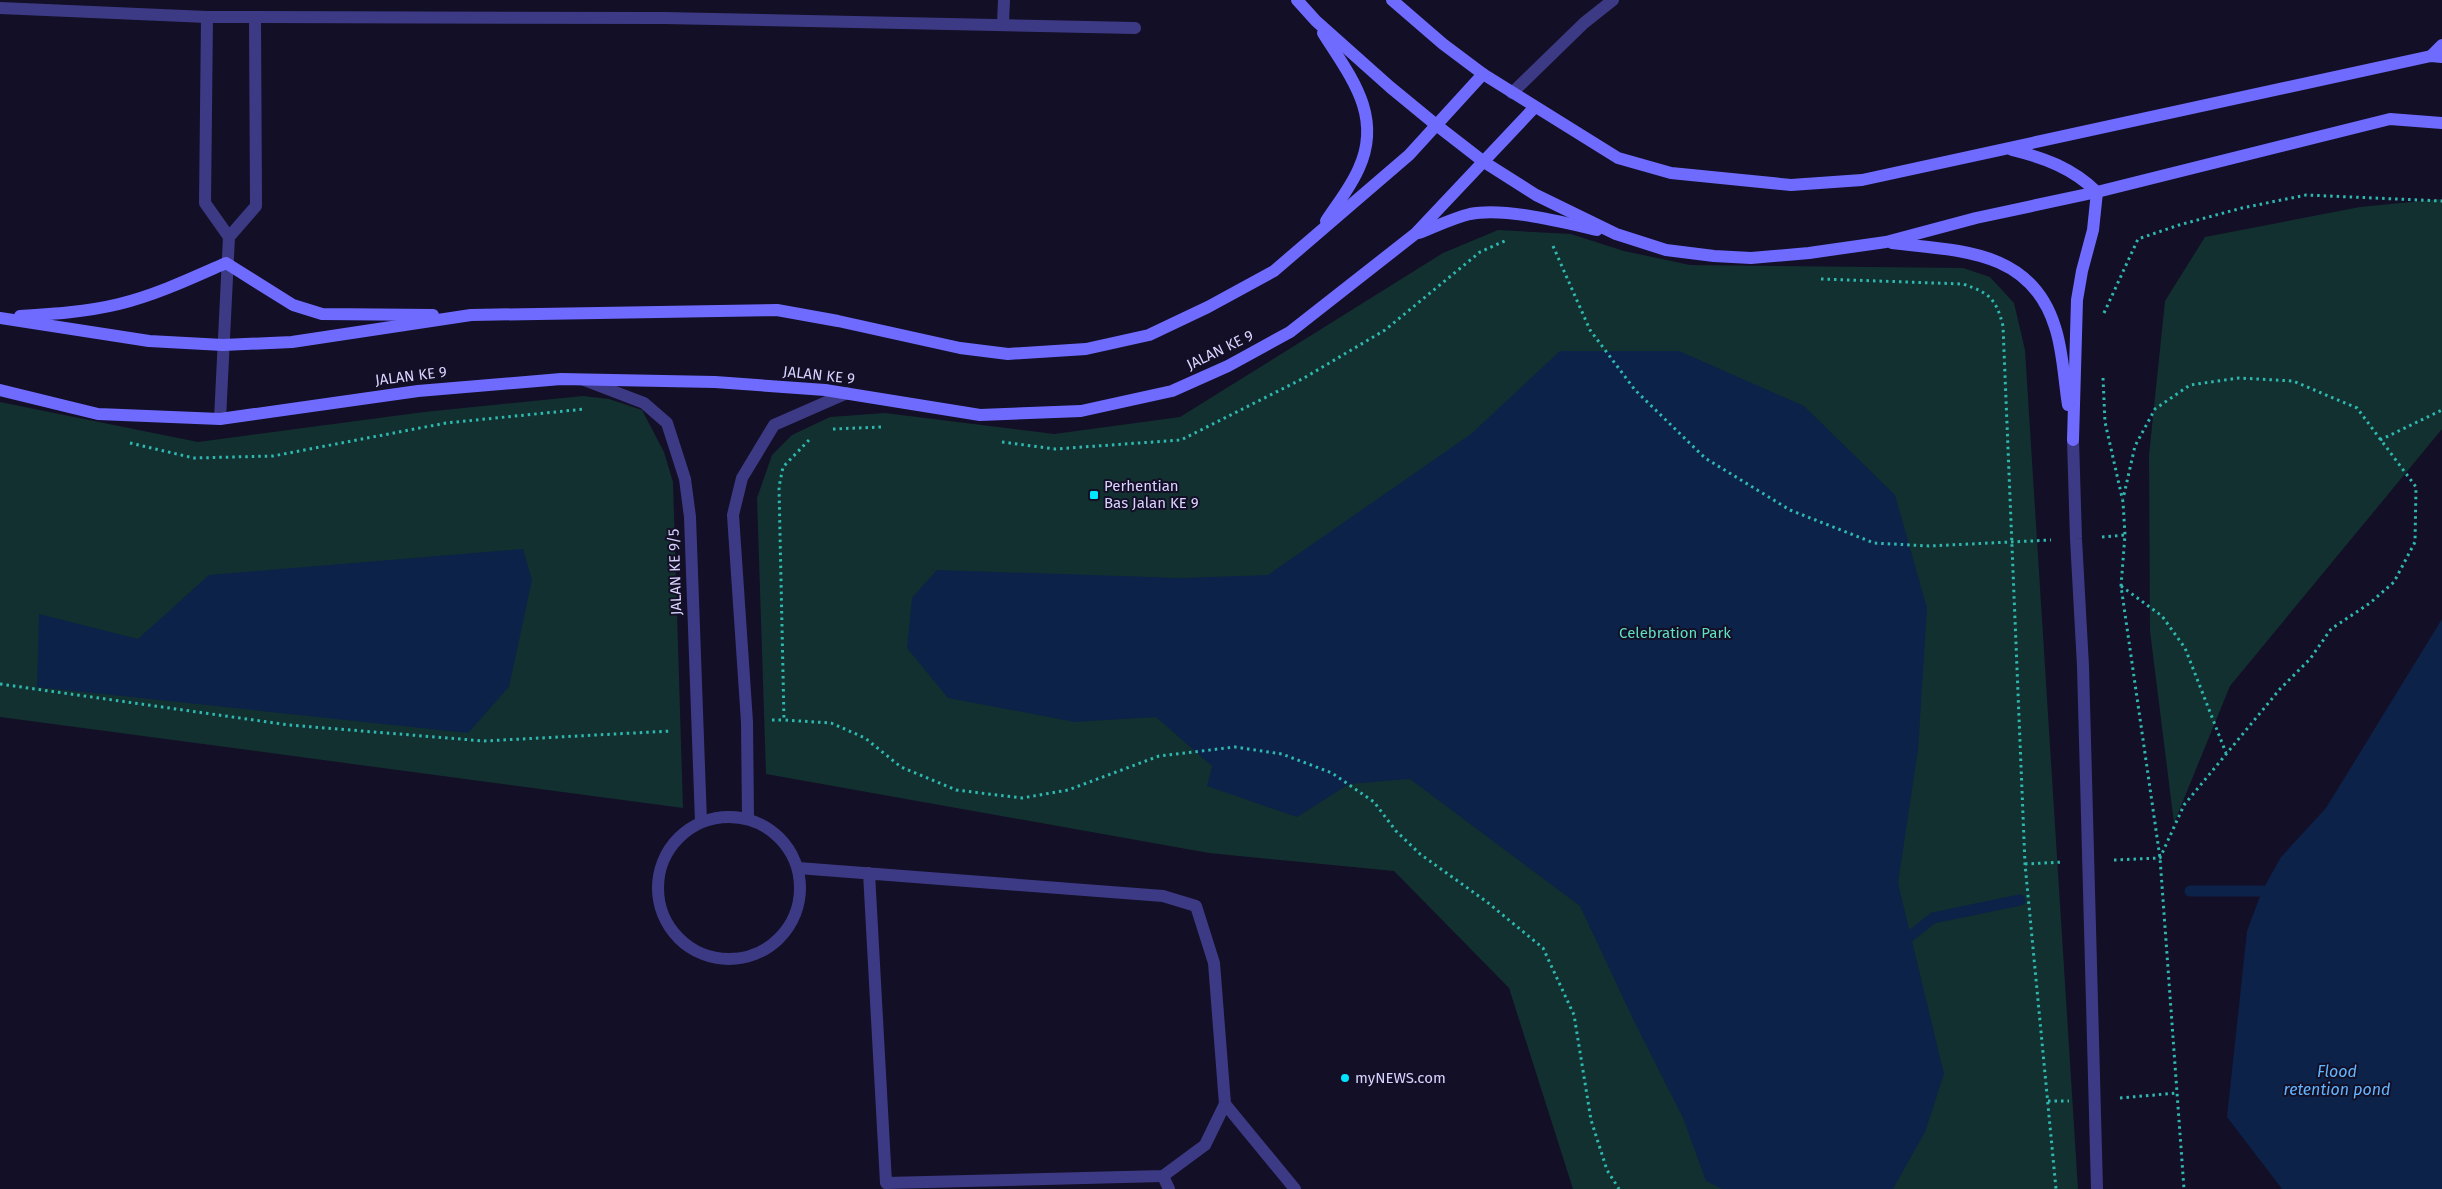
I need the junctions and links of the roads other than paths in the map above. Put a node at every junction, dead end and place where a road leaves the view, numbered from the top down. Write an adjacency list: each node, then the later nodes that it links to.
1 (1004, 0): 9 (street)
2 (1297, 0): 8 (street)
3 (1392, 0): 13 (street)
4 (1613, 0): 14 (street)
5 (0, 8): 6 (street)
6 (207, 17): 7 (street); 24 (street)
7 (255, 17): 9 (street); 24 (street)
8 (1316, 21): 17 (street); 21 (street)
9 (1003, 24): 10 (street)
10 (1135, 28)
11 (2442, 45): 12 (street)
12 (2436, 57): 18 (street)
13 (1483, 74): 14 (street); 17 (street)
14 (1512, 93): 15 (street)
15 (1534, 108): 18 (street); 19 (street, JALAN KE 9)
16 (2442, 123): 20 (street)
17 (1435, 124): 19 (street); 21 (street)
18 (2008, 149): 20 (street)
19 (1484, 162): 22 (street, JALAN KE 9); 23 (street)
20 (2098, 192): 25 (street); 34 (street)
21 (1318, 234): 27 (street)
22 (1415, 234): 23 (street); 32 (street, JALAN KE 9)
23 (1616, 234): 25 (street)
24 (229, 237): 26 (street)
25 (1886, 242): 34 (street)
26 (226, 263): 27 (street); 28 (street); 29 (street)
27 (471, 315): 29 (street)
28 (0, 318): 29 (street)
29 (223, 345): 33 (street)
30 (580, 379): 32 (street, JALAN KE 9); 33 (street, JALAN KE 9); 36 (street, JALAN KE 9/5)
31 (0, 390): 33 (street, JALAN KE 9)
32 (846, 393): 35 (street)
33 (220, 419)
34 (2073, 440): 44 (street)
35 (748, 818): 36 (street); 37 (street)
36 (701, 822): 37 (street)
37 (798, 868): 38 (street)
38 (869, 873): 39 (street); 41 (street)
39 (1226, 1104): 40 (street); 43 (street)
40 (1163, 1176): 41 (street); 42 (street)
41 (886, 1186)
42 (1169, 1189)
43 (1295, 1189)
44 (2097, 1189)

